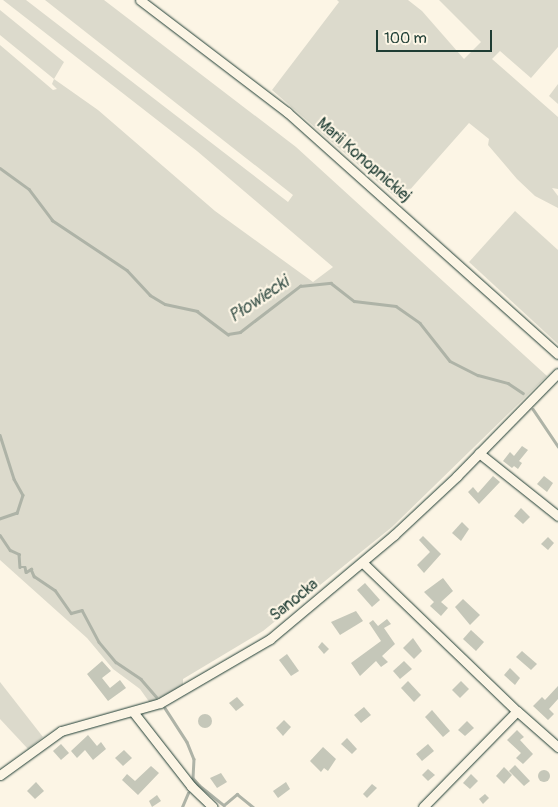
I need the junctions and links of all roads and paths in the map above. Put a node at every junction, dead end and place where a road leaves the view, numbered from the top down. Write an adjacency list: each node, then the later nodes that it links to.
1 (140, 0): 2 (street, Marii Konopnickiej)
2 (558, 354)
3 (558, 373): 4 (street, Sanocka)
4 (479, 453): 5 (street); 6 (street, Sanocka)
5 (558, 516)
6 (363, 564): 7 (street); 8 (street, Sanocka)
7 (516, 711): 9 (street); 12 (street)
8 (134, 713): 10 (street, Sanocka); 11 (street)
9 (558, 747)
10 (0, 775)
11 (213, 807)
12 (423, 807)

